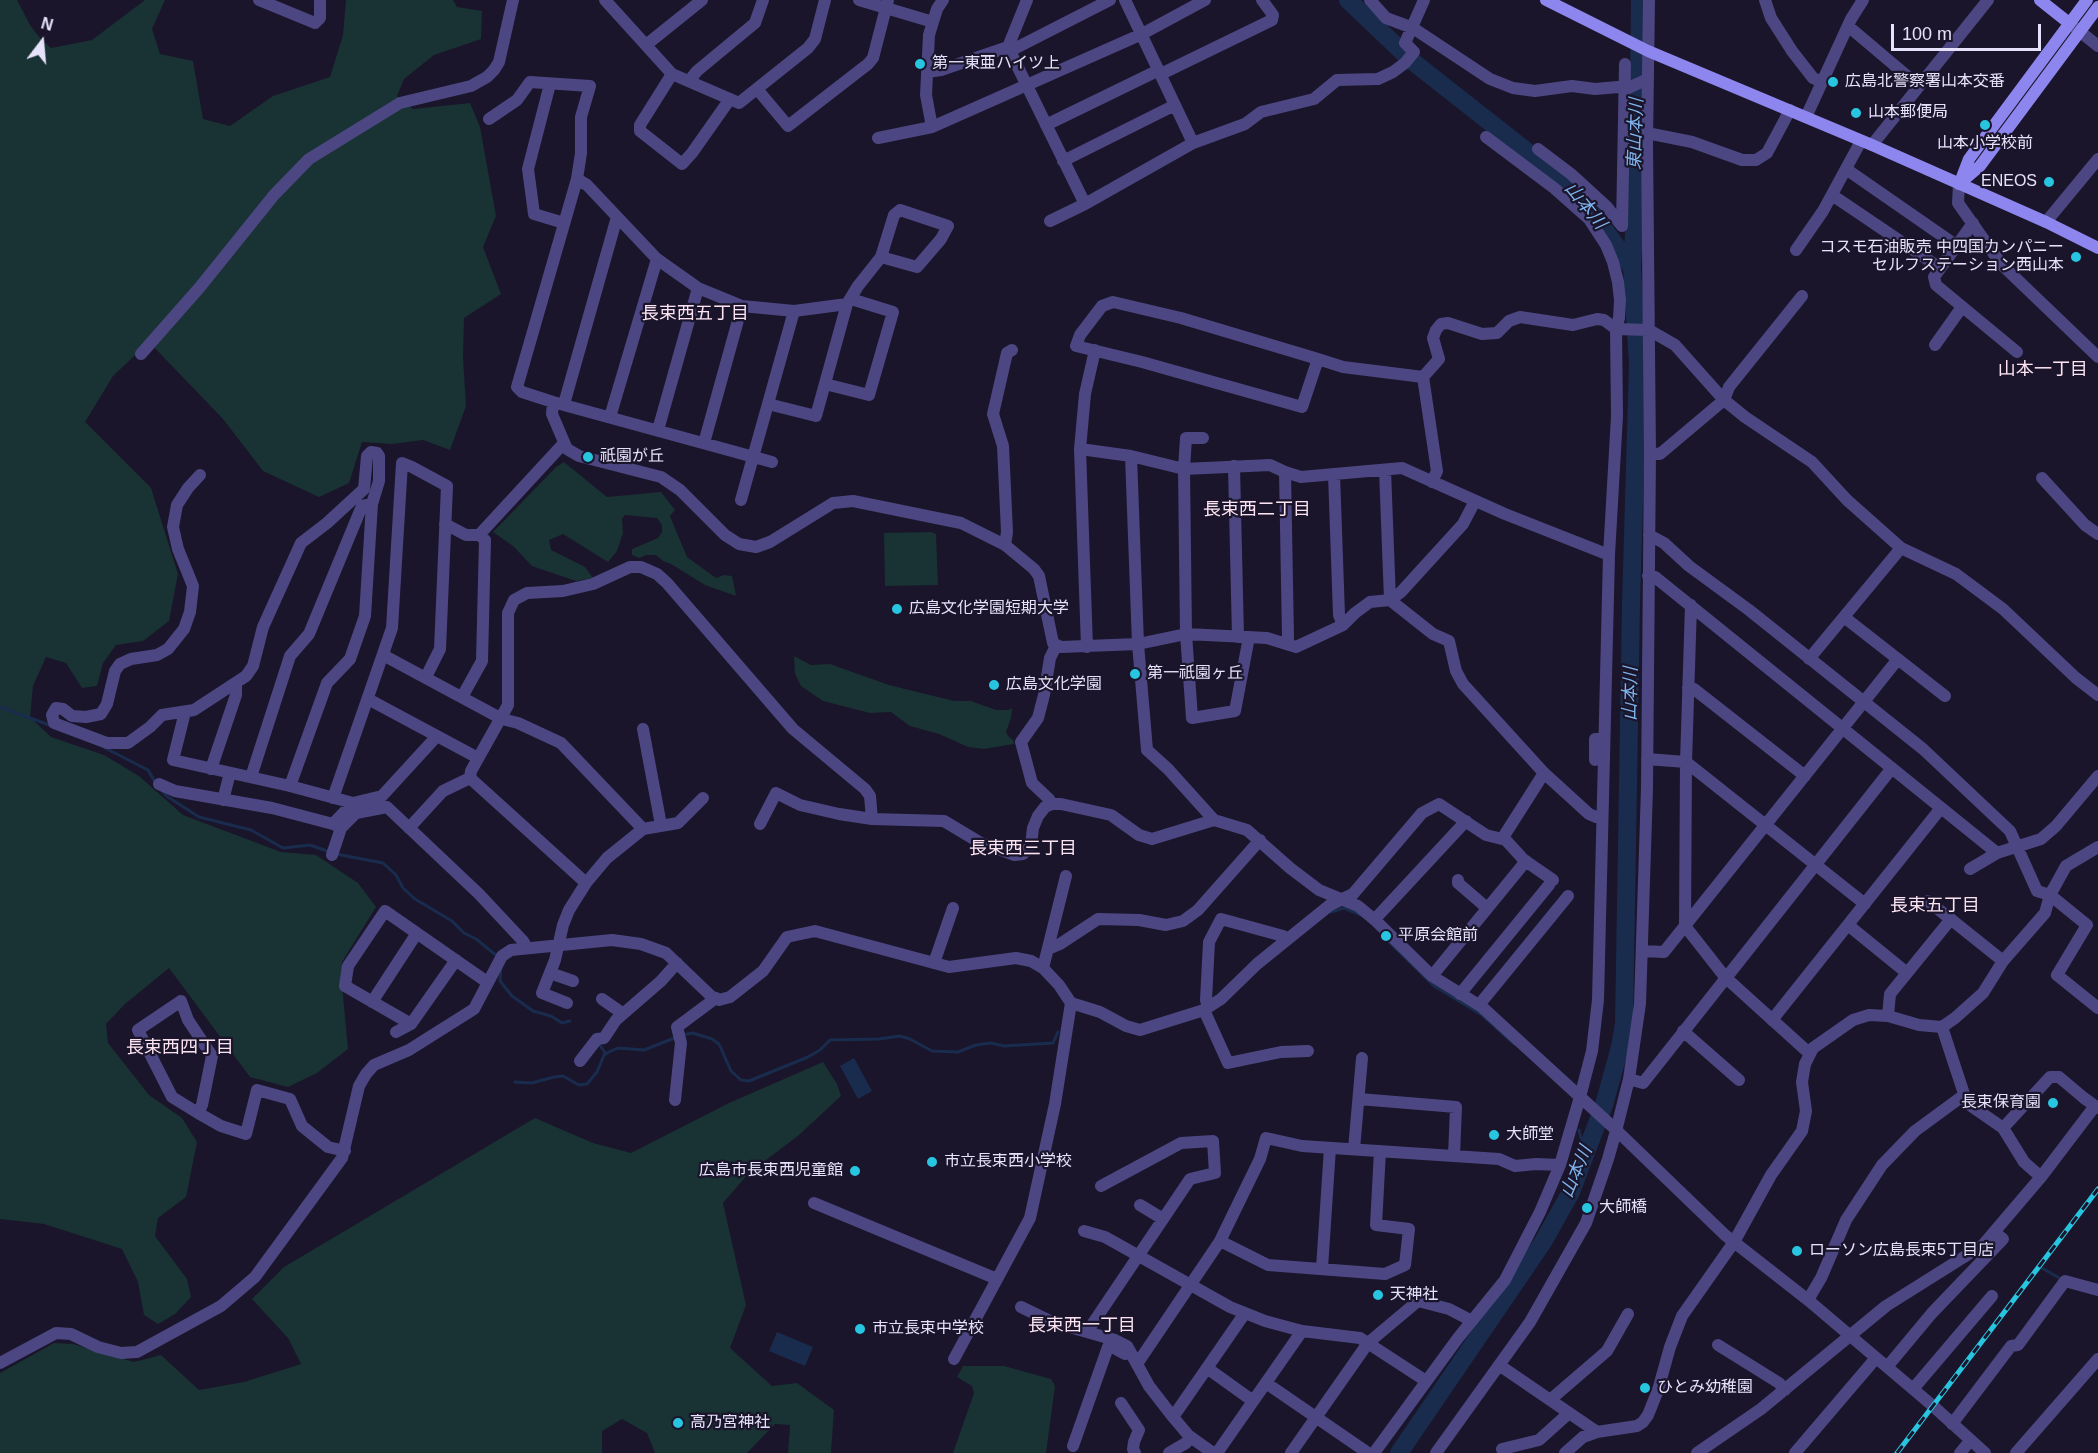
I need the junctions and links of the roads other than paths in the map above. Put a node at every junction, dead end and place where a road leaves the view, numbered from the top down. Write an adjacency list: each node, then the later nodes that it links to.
1 (259, 0): 2 (street)
2 (320, 0)
3 (513, 0): 90 (street)
4 (702, 0): 31 (street)
5 (763, 0): 40 (street)
6 (825, 0): 46 (street)
7 (860, 0): 24 (street)
8 (943, 0): 26 (street)
9 (1028, 0): 33 (street)
10 (1110, 0): 33 (street)
11 (1125, 0): 30 (street)
12 (1205, 0): 30 (street)
13 (1262, 0): 37 (street)
14 (1370, 0): 29 (street)
15 (1424, 0): 29 (street)
16 (1546, 0): 34 (street)
17 (1649, 0): 34 (street)
18 (1765, 0): 41 (street)
19 (1863, 0): 27 (street)
20 (1988, 0): 44 (street)
21 (2040, 0): 28 (street)
22 (2087, 0): 28 (street)
23 (611, 1): 31 (street)
24 (887, 4): 26 (street); 46 (street)
25 (2098, 7): 28 (street)
26 (933, 21): 36 (street)
27 (1848, 26): 41 (street); 44 (street)
28 (2074, 27): 32 (street); 64 (street)
29 (1413, 28): 45 (street); 57 (street)
30 (1142, 34): 37 (street); 43 (street)
31 (646, 45): 38 (street)
32 (2098, 46)
33 (1009, 49): 36 (street); 43 (street)
34 (1646, 51): 39 (street); 49 (street)
35 (1625, 64): 45 (street)
36 (927, 72): 53 (street)
37 (1160, 72): 48 (street); 52 (street)
38 (672, 74): 40 (street); 47 (street)
39 (1648, 79): 45 (street); 54 (street)
40 (689, 81): 47 (street)
41 (1822, 82): 50 (street)
42 (550, 84): 51 (street); 63 (street); 70 (street)
43 (1026, 85): 52 (street); 53 (street)
44 (1919, 86): 58 (street)
45 (1626, 88): 59 (street)
46 (757, 89): 47 (street)
47 (730, 99)
48 (1175, 105): 57 (street); 61 (street)
49 (1790, 110): 50 (street); 54 (street)
50 (1806, 117): 58 (street)
51 (489, 118)
52 (1046, 126): 61 (street)
53 (932, 128): 56 (street)
54 (1647, 133): 85 (street)
55 (1486, 137): 84 (street)
56 (878, 138)
57 (1193, 143): 66 (street)
58 (1866, 143): 62 (street); 64 (street)
59 (1538, 148)
60 (2098, 159): 69 (street)
61 (1063, 161): 66 (street)
62 (1846, 169): 65 (street); 72 (street)
63 (577, 179): 67 (street); 70 (street)
64 (1959, 184): 69 (street); 71 (street)
65 (1832, 195): 74 (street); 77 (street)
66 (1085, 204): 68 (street)
67 (617, 217): 76 (street); 96 (street)
68 (1050, 221)
69 (2046, 222): 73 (street)
70 (564, 223): 96 (street)
71 (1972, 224): 72 (street); 91 (street)
72 (1957, 246): 77 (street)
73 (2098, 248)
74 (1796, 250)
75 (881, 257): 75 (street); 80 (street)
76 (657, 259): 78 (street); 98 (street)
77 (1940, 268): 82 (street)
78 (698, 288): 81 (street); 99 (street)
79 (1802, 296): 95 (street)
80 (849, 301): 83 (street); 94 (street); 94 (street)
81 (742, 306): 83 (street); 102 (street)
82 (1962, 307): 86 (street); 89 (street)
83 (794, 311): 97 (street)
84 (1616, 329): 85 (street); 93 (street); 125 (street)
85 (1650, 330): 95 (street); 104 (street)
86 (1935, 345)
87 (1012, 350): 123 (street)
88 (1095, 350): 92 (street); 92 (street); 103 (street)
89 (2017, 352)
90 (141, 354)
91 (2098, 357)
92 (1318, 359): 93 (street)
93 (1423, 377): 115 (street)
94 (825, 384): 97 (street)
95 (1724, 400): 104 (street); 124 (street)
96 (558, 403): 98 (street); 101 (street)
97 (768, 404): 106 (street)
98 (610, 417): 99 (street)
99 (658, 430): 102 (street)
100 (1203, 438): 109 (street)
101 (564, 442): 121 (street); 123 (street)
102 (704, 443): 106 (street)
103 (1080, 449): 105 (street); 136 (street)
104 (1650, 453): 122 (street)
105 (1131, 456): 109 (street); 133 (street)
106 (753, 457): 107 (street); 116 (street)
107 (772, 462)
108 (1234, 466): 109 (street); 111 (street); 132 (street)
109 (1184, 469): 131 (street)
110 (1385, 470): 112 (street); 115 (street); 127 (street)
111 (1285, 472): 112 (street); 134 (street)
112 (1334, 474): 130 (street)
113 (200, 475): 148 (street)
114 (2042, 478): 120 (street)
115 (1432, 482): 117 (street)
116 (741, 500)
117 (1475, 501): 125 (street); 127 (street)
118 (372, 504): 141 (street); 164 (street); 167 (street)
119 (445, 524): 121 (street); 137 (street); 140 (street)
120 (2098, 534)
121 (479, 535): 145 (street)
122 (1649, 535): 126 (street); 138 (street)
123 (1005, 545): 135 (street)
124 (1901, 548): 129 (street); 143 (street)
125 (1609, 555): 155 (street)
126 (1648, 576): 128 (street); 156 (street)
127 (1390, 600): 130 (street); 161 (street)
128 (1690, 605): 142 (street); 151 (street)
129 (1844, 617): 138 (street); 139 (street)
130 (1343, 626): 134 (street)
131 (1186, 634): 132 (street); 132 (street); 133 (street)
132 (1243, 637): 134 (street)
133 (1137, 644): 136 (street); 176 (street)
134 (1286, 644)
135 (1056, 646): 136 (street); 172 (street)
136 (1087, 647)
137 (383, 655): 140 (street); 146 (street)
138 (1809, 659): 147 (street)
139 (1898, 659): 144 (street); 147 (street)
140 (426, 677): 145 (street)
141 (236, 683): 148 (street); 159 (street)
142 (1688, 688): 157 (street); 162 (street)
143 (2098, 694)
144 (1945, 696)
145 (462, 697): 149 (street)
146 (368, 699): 152 (street); 168 (street)
147 (1864, 703): 151 (street); 187 (street)
148 (185, 712): 159 (street)
149 (502, 719): 154 (street); 175 (street); 183 (street)
150 (643, 729): 180 (street)
151 (1843, 729): 158 (street); 162 (street)
152 (437, 735): 154 (street); 171 (street)
153 (1598, 739): 155 (street)
154 (478, 758): 165 (street)
155 (1600, 758): 174 (street); 207 (street)
156 (1647, 759): 157 (street); 213 (street)
157 (1686, 762): 179 (street); 206 (street)
158 (1892, 768): 173 (street); 191 (street)
159 (211, 769): 160 (street)
160 (230, 773): 164 (street); 170 (street)
161 (1544, 773): 174 (street); 184 (street)
162 (1805, 776): 179 (street)
163 (2098, 776): 187 (street)
164 (251, 777): 167 (street)
165 (470, 778): 182 (street); 195 (street)
166 (159, 784): 170 (street)
167 (291, 786): 168 (street)
168 (333, 798): 171 (street)
169 (703, 798): 180 (street)
170 (224, 800): 181 (street)
171 (353, 803): 181 (street)
172 (1052, 804): 175 (street); 176 (street)
173 (1941, 808): 189 (street); 200 (street)
174 (1596, 817): 207 (street)
175 (873, 819): 178 (street)
176 (1214, 820): 185 (street)
177 (1466, 821): 184 (street); 198 (street); 204 (street)
178 (760, 824)
179 (1766, 824): 191 (street); 206 (street)
180 (661, 825): 183 (street)
181 (337, 826): 182 (street); 188 (street)
182 (409, 828): 211 (street)
183 (643, 829): 195 (street)
184 (1503, 837): 190 (street)
185 (1260, 840): 198 (street); 212 (street)
186 (2098, 847): 196 (street)
187 (2016, 848): 189 (street); 196 (street)
188 (333, 853)
189 (1997, 853): 192 (street)
190 (1526, 861): 202 (street); 225 (street)
191 (1816, 864): 200 (street); 222 (street)
192 (1970, 869)
193 (1066, 876): 212 (street)
194 (1458, 880): 202 (street)
195 (586, 883): 210 (street)
196 (2050, 895): 215 (street); 232 (street)
197 (1568, 896): 231 (street)
198 (1341, 899): 204 (street); 209 (street)
199 (1928, 901): 203 (street)
200 (1865, 904): 205 (street)
201 (953, 908): 217 (street)
202 (1487, 908): 221 (street)
203 (1951, 919): 215 (street); 220 (street)
204 (1375, 920): 221 (street)
205 (1848, 925): 220 (street); 236 (street)
206 (1685, 926): 213 (street); 222 (street)
207 (1601, 930): 252 (street)
208 (417, 933): 214 (street); 228 (street); 228 (street)
209 (1287, 939): 233 (street); 233 (street)
210 (559, 945): 211 (street); 216 (street); 219 (street)
211 (527, 948): 224 (street)
212 (1048, 949): 218 (street)
213 (1642, 951): 247 (street)
214 (456, 960): 224 (street); 237 (street)
215 (2003, 961): 238 (street)
216 (677, 963): 226 (street); 234 (street)
217 (934, 963): 218 (street); 226 (street)
218 (1043, 968): 230 (street)
219 (550, 973): 223 (street); 229 (street)
220 (1907, 973): 235 (street)
221 (1432, 976): 225 (street)
222 (1725, 977): 236 (street); 240 (street)
223 (573, 981)
224 (487, 982): 259 (street)
225 (1460, 994): 231 (street)
226 (716, 998): 251 (street)
227 (602, 999): 234 (street)
228 (372, 1002): 237 (street)
229 (567, 1003)
230 (1071, 1003): 233 (street); 274 (street)
231 (1479, 1005): 252 (street)
232 (2098, 1008)
233 (1206, 1009): 243 (street)
234 (622, 1014): 242 (street)
235 (1888, 1016): 238 (street); 244 (street)
236 (1772, 1020): 244 (street)
237 (411, 1024): 241 (street)
238 (1942, 1027): 249 (street)
239 (587, 1030): 242 (street)
240 (1683, 1031): 247 (street); 248 (street)
241 (396, 1032)
242 (597, 1039): 246 (street)
243 (1308, 1051)
244 (1809, 1053): 271 (street)
245 (1362, 1058): 250 (street)
246 (580, 1061)
247 (1629, 1079): 256 (street)
248 (1738, 1080)
249 (1964, 1095): 255 (street); 278 (street)
250 (1359, 1099): 258 (street); 261 (street)
251 (675, 1100)
252 (1583, 1100): 256 (street); 262 (street)
253 (2097, 1107): 255 (street); 263 (street)
254 (198, 1113): 254 (street); 259 (street)
255 (2003, 1128): 263 (street)
256 (1614, 1129): 271 (street); 293 (street)
257 (1330, 1148): 258 (street); 270 (street); 273 (street)
258 (1354, 1149): 260 (street)
259 (345, 1151): 292 (street)
260 (1380, 1151): 261 (street); 273 (street)
261 (1454, 1156): 262 (street)
262 (1560, 1165): 282 (street)
263 (2041, 1177): 269 (street)
264 (1101, 1186): 267 (street)
265 (814, 1203): 274 (street)
266 (1140, 1205): 267 (street)
267 (1163, 1219): 272 (street)
268 (1084, 1232): 272 (street)
269 (1994, 1232): 285 (street); 294 (street)
270 (1220, 1241): 273 (street); 275 (street)
271 (1734, 1242): 278 (street); 307 (street)
272 (1139, 1255): 275 (street); 284 (street)
273 (1322, 1268)
274 (997, 1280): 289 (street)
275 (1192, 1285): 280 (street); 290 (street)
276 (2098, 1290): 306 (street)
277 (1992, 1296): 298 (street)
278 (1808, 1300): 285 (street)
279 (1021, 1307): 284 (street)
280 (1245, 1313): 283 (street); 295 (street)
281 (1628, 1314): 300 (street)
282 (1472, 1321): 286 (street); 296 (street)
283 (1302, 1331): 286 (street); 297 (street)
284 (1087, 1332): 290 (street)
285 (1851, 1336): 288 (street); 299 (street)
286 (1368, 1343): 296 (street); 305 (street)
287 (1718, 1345): 299 (street)
288 (1876, 1358): 294 (street); 321 (street)
289 (954, 1359)
290 (1134, 1359): 304 (street); 310 (street)
291 (2098, 1359): 324 (street)
292 (0, 1363)
293 (1499, 1365): 300 (street); 318 (street)
294 (1887, 1366): 298 (street)
295 (1207, 1368): 301 (street); 304 (street)
296 (1426, 1381): 317 (street)
297 (1266, 1383): 301 (street); 305 (street)
298 (1913, 1389): 306 (street)
299 (1785, 1390): 320 (street)
300 (1550, 1400): 303 (street)
301 (1253, 1401): 314 (street)
302 (1121, 1403): 312 (street)
303 (1569, 1413): 307 (street); 311 (street)
304 (1173, 1417): 308 (street)
305 (1316, 1417): 315 (street); 316 (street)
306 (1952, 1424): 309 (street)
307 (1597, 1432): 319 (street)
308 (1191, 1437): 313 (street); 314 (street)
309 (1970, 1441): 322 (street); 323 (street)
310 (1073, 1446)
311 (1502, 1449)
312 (1135, 1453)
313 (1169, 1453)
314 (1215, 1453)
315 (1291, 1453)
316 (1368, 1453)
317 (1374, 1453)
318 (1436, 1453)
319 (1564, 1453)
320 (1697, 1453)
321 (1796, 1453)
322 (1960, 1453)
323 (1985, 1453)
324 (2016, 1453)

